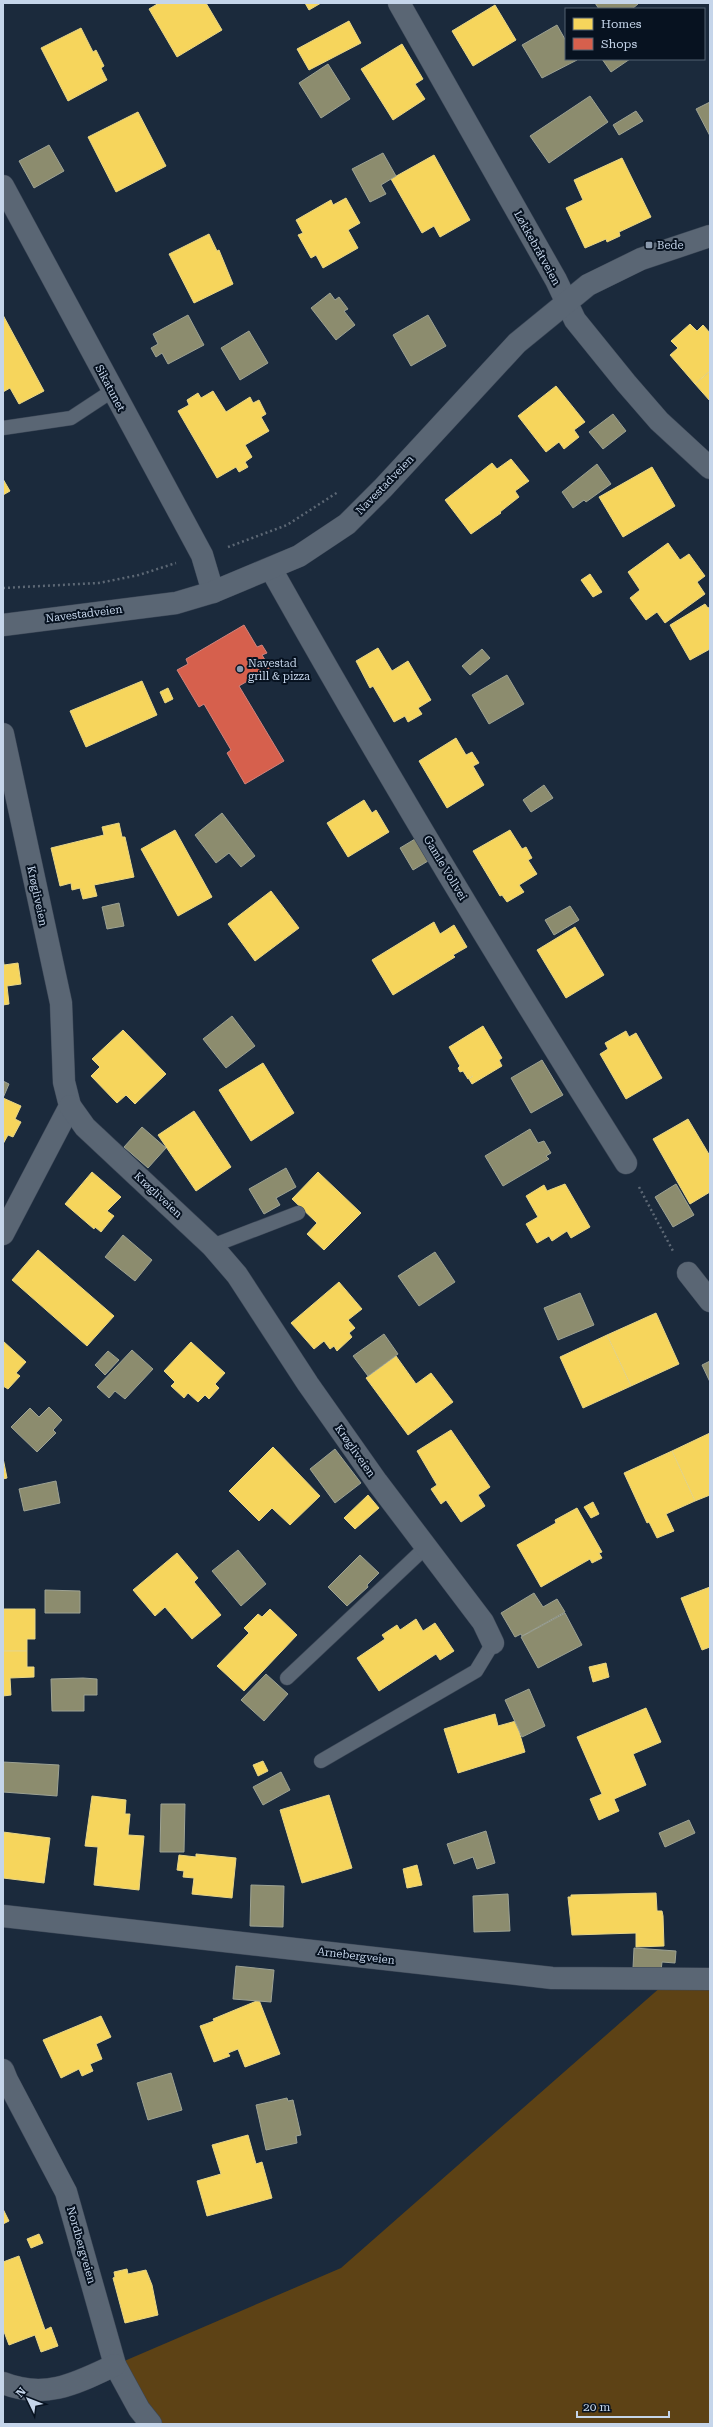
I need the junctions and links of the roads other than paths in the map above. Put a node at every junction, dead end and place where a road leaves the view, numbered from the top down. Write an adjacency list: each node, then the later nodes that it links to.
1 (399, 3): 4 (street, Løkkebråtveien)
2 (3, 186): 5 (street, Sikatunet)
3 (710, 236): 4 (street, Navestadveien)
4 (567, 302): 7 (street, Løkkebråtveien); 8 (street, Navestadveien)
5 (112, 391): 6 (lane); 9 (street, Sikatunet)
6 (3, 428)
7 (710, 468)
8 (271, 569): 9 (street, Navestadveien); 14 (street, Gamle Vollvei)
9 (213, 592): 10 (street, Navestadveien)
10 (3, 625)
11 (3, 734): 12 (street, Krøgliveien)
12 (7, 776): 13 (street, Krøgliveien)
13 (70, 1106): 16 (street); 17 (street, Krøgliveien)
14 (626, 1163)
15 (298, 1213): 17 (lane)
16 (3, 1234)
17 (212, 1246): 20 (street, Krøgliveien)
18 (688, 1273): 19 (street)
19 (710, 1301)
20 (426, 1548): 21 (street, Krøgliveien); 22 (lane)
21 (493, 1643): 23 (lane, Krøgliveien)
22 (287, 1678)
23 (321, 1761)
24 (3, 1916): 25 (street, Arnebergveien)
25 (710, 1980)
26 (3, 2070): 27 (street, Nordbergveien)
27 (116, 2365): 28 (street); 29 (street, Nordbergveien)
28 (3, 2383)
29 (151, 2424)

